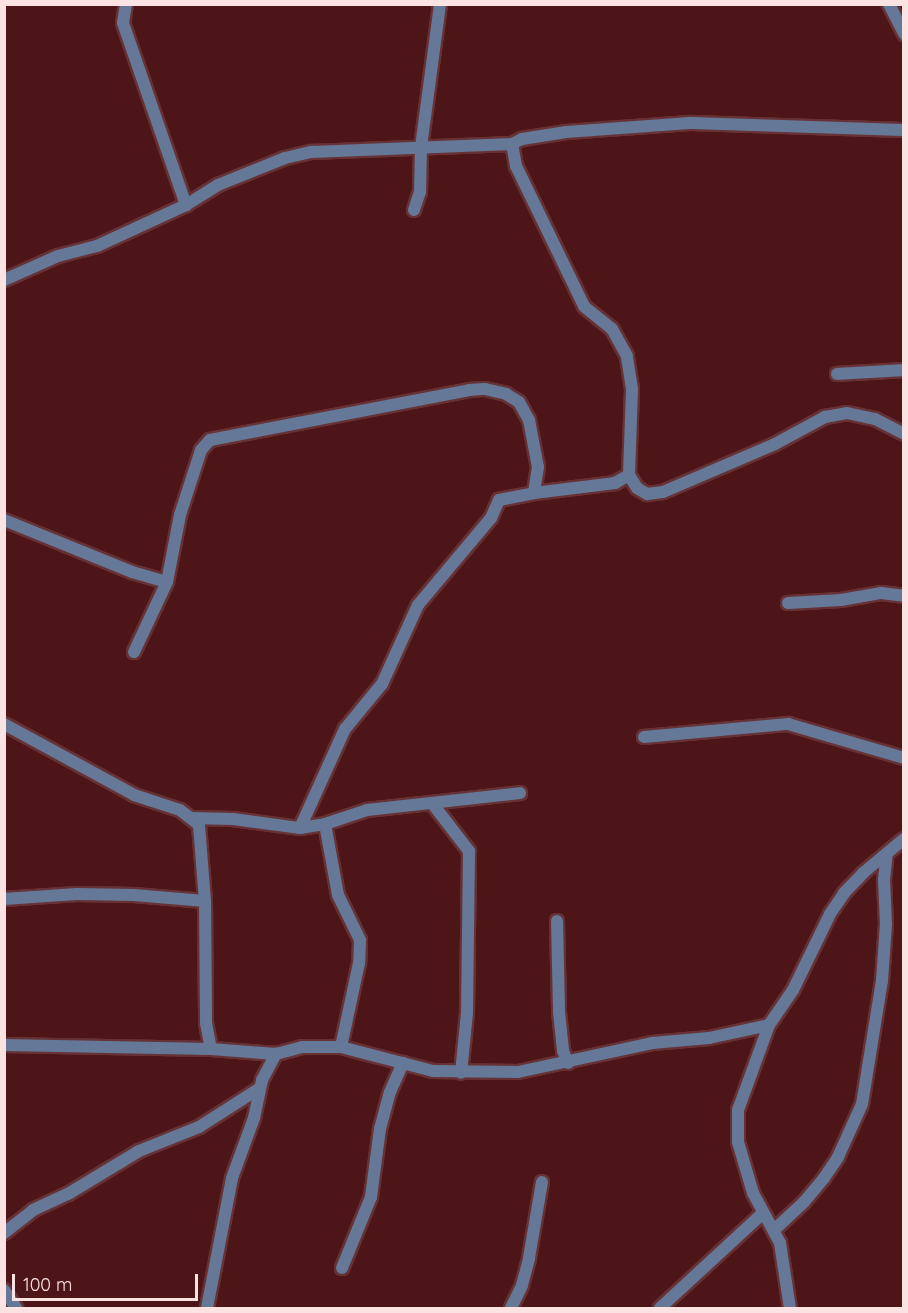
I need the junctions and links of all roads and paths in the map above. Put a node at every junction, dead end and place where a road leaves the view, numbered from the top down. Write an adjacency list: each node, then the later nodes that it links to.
1 (126, 4): 8 (street)
2 (440, 4): 7 (street)
3 (889, 4): 4 (street)
4 (903, 34)
5 (903, 129): 6 (street)
6 (512, 144): 7 (street); 14 (street)
7 (421, 147): 8 (street); 9 (street)
8 (186, 205): 10 (street)
9 (414, 210)
10 (4, 280)
11 (903, 370): 12 (street)
12 (837, 374)
13 (903, 434): 14 (street)
14 (629, 475): 15 (street)
15 (534, 493): 17 (street); 28 (street)
16 (4, 520): 17 (street)
17 (167, 582): 20 (street)
18 (903, 596): 19 (street)
19 (788, 603)
20 (134, 652)
21 (4, 724): 26 (street)
22 (644, 737): 23 (street)
23 (903, 758)
24 (520, 793): 25 (street)
25 (432, 803): 27 (street); 41 (street)
26 (192, 818): 28 (street); 32 (street)
27 (325, 824): 28 (street); 36 (street)
28 (300, 828)
29 (903, 839): 30 (street)
30 (887, 853): 34 (street); 45 (street)
31 (4, 899): 32 (street)
32 (205, 901): 37 (street)
33 (557, 921): 40 (street)
34 (769, 1025): 40 (street); 44 (street)
35 (4, 1045): 37 (street)
36 (341, 1047): 38 (street); 39 (street)
37 (211, 1049): 38 (street)
38 (276, 1054): 42 (street)
39 (403, 1063): 41 (street); 47 (street)
40 (568, 1063): 41 (street)
41 (460, 1074)
42 (260, 1088): 46 (street); 50 (street)
43 (542, 1182): 51 (street)
44 (763, 1213): 45 (street); 52 (street)
45 (774, 1230): 53 (street)
46 (4, 1233)
47 (342, 1268)
48 (4, 1290): 49 (street)
49 (16, 1308)
50 (207, 1308)
51 (511, 1308)
52 (660, 1308)
53 (790, 1308)

